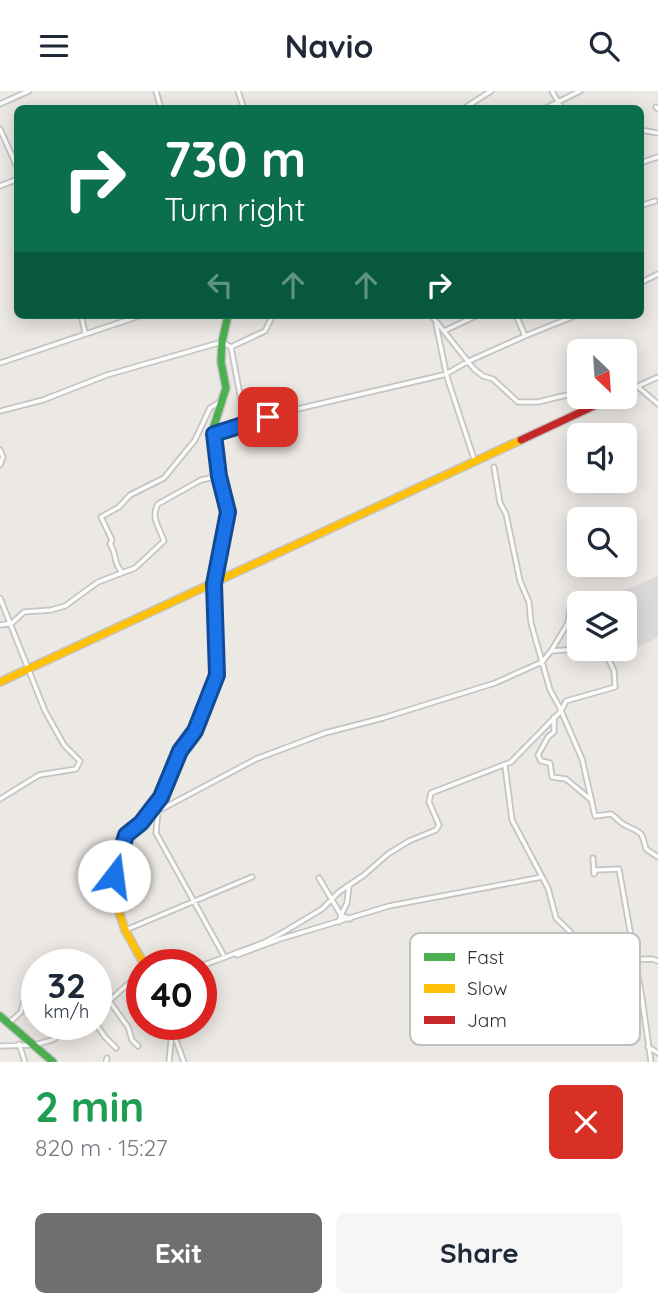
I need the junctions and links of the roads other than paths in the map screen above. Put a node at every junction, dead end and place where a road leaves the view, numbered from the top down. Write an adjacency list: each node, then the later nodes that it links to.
1 (29, 91): 6 (street)
2 (491, 91): 7 (street)
3 (552, 91): 5 (street)
4 (580, 91): 5 (street)
5 (558, 102): 8 (street); 9 (street)
6 (0, 104)
7 (469, 105)
8 (552, 105)
9 (560, 105)
10 (0, 129): 11 (street)
11 (14, 160)
12 (655, 201): 13 (street)
13 (644, 205)
14 (82, 319): 24 (street)
15 (129, 319): 24 (street)
16 (227, 319): 26 (street)
17 (271, 319): 27 (street)
18 (434, 319): 23 (street)
19 (470, 319): 23 (street)
20 (518, 319): 25 (street)
21 (567, 319): 25 (street)
22 (436, 324): 31 (street)
23 (444, 331): 28 (street)
24 (85, 333): 29 (street)
25 (525, 336): 28 (street)
26 (222, 342): 27 (street); 35 (street); 38 (street)
27 (231, 347): 39 (street)
28 (468, 361): 31 (street); 34 (street)
29 (0, 363)
30 (658, 370): 32 (street)
31 (445, 374): 40 (street); 42 (street)
32 (656, 378): 33 (street)
33 (637, 386): 36 (street)
34 (567, 395)
35 (223, 400): 40 (street); 46 (street)
36 (658, 404)
37 (587, 409): 47 (street)
38 (0, 411)
39 (244, 416)
40 (214, 434): 45 (street)
41 (0, 450): 43 (street)
42 (474, 459)
43 (0, 465)
44 (494, 467): 55 (street)
45 (219, 476): 46 (street); 47 (street)
46 (122, 572): 49 (street)
47 (214, 584): 56 (street); 77 (street)
48 (0, 599): 49 (street)
49 (12, 623): 50 (street); 56 (street)
50 (0, 625)
51 (567, 625): 53 (street)
52 (567, 650): 53 (street)
53 (551, 651): 55 (street)
54 (609, 661): 58 (street)
55 (542, 662): 58 (street); 70 (street)
56 (28, 669): 57 (street); 61 (street)
57 (0, 682)
58 (561, 711): 59 (street); 63 (street)
59 (554, 717): 60 (street); 62 (street)
60 (505, 765): 66 (street); 68 (street)
61 (0, 799)
62 (590, 799)
63 (658, 857)
64 (593, 858): 76 (street)
65 (252, 877): 70 (street)
66 (542, 877): 72 (street); 75 (street)
67 (319, 878): 69 (street)
68 (349, 884): 69 (street); 71 (street)
69 (331, 899): 71 (street); 78 (street)
70 (194, 901): 74 (street); 78 (street)
71 (341, 915): 72 (street); 73 (street)
72 (350, 919): 73 (street)
73 (339, 922): 78 (street)
74 (128, 929)
75 (571, 933)
76 (630, 933)
77 (136, 949)
78 (223, 956): 79 (street)
79 (217, 959)
80 (640, 959): 81 (street)
81 (658, 961)
82 (126, 987): 84 (street)
83 (640, 993): 96 (street)
84 (112, 1000)
85 (112, 1005): 95 (street)
86 (21, 1012): 87 (street)
87 (4, 1022): 93 (street)
88 (52, 1040): 93 (street)
89 (108, 1040): 97 (street)
90 (170, 1040): 101 (street)
91 (176, 1040): 102 (street)
92 (19, 1044): 93 (street); 94 (street); 99 (street)
93 (34, 1045): 100 (street)
94 (0, 1046)
95 (138, 1046)
96 (648, 1047): 98 (street); 103 (street)
97 (116, 1048)
98 (658, 1053)
99 (25, 1062)
100 (52, 1062)
101 (169, 1062)
102 (184, 1062)
103 (651, 1062)

